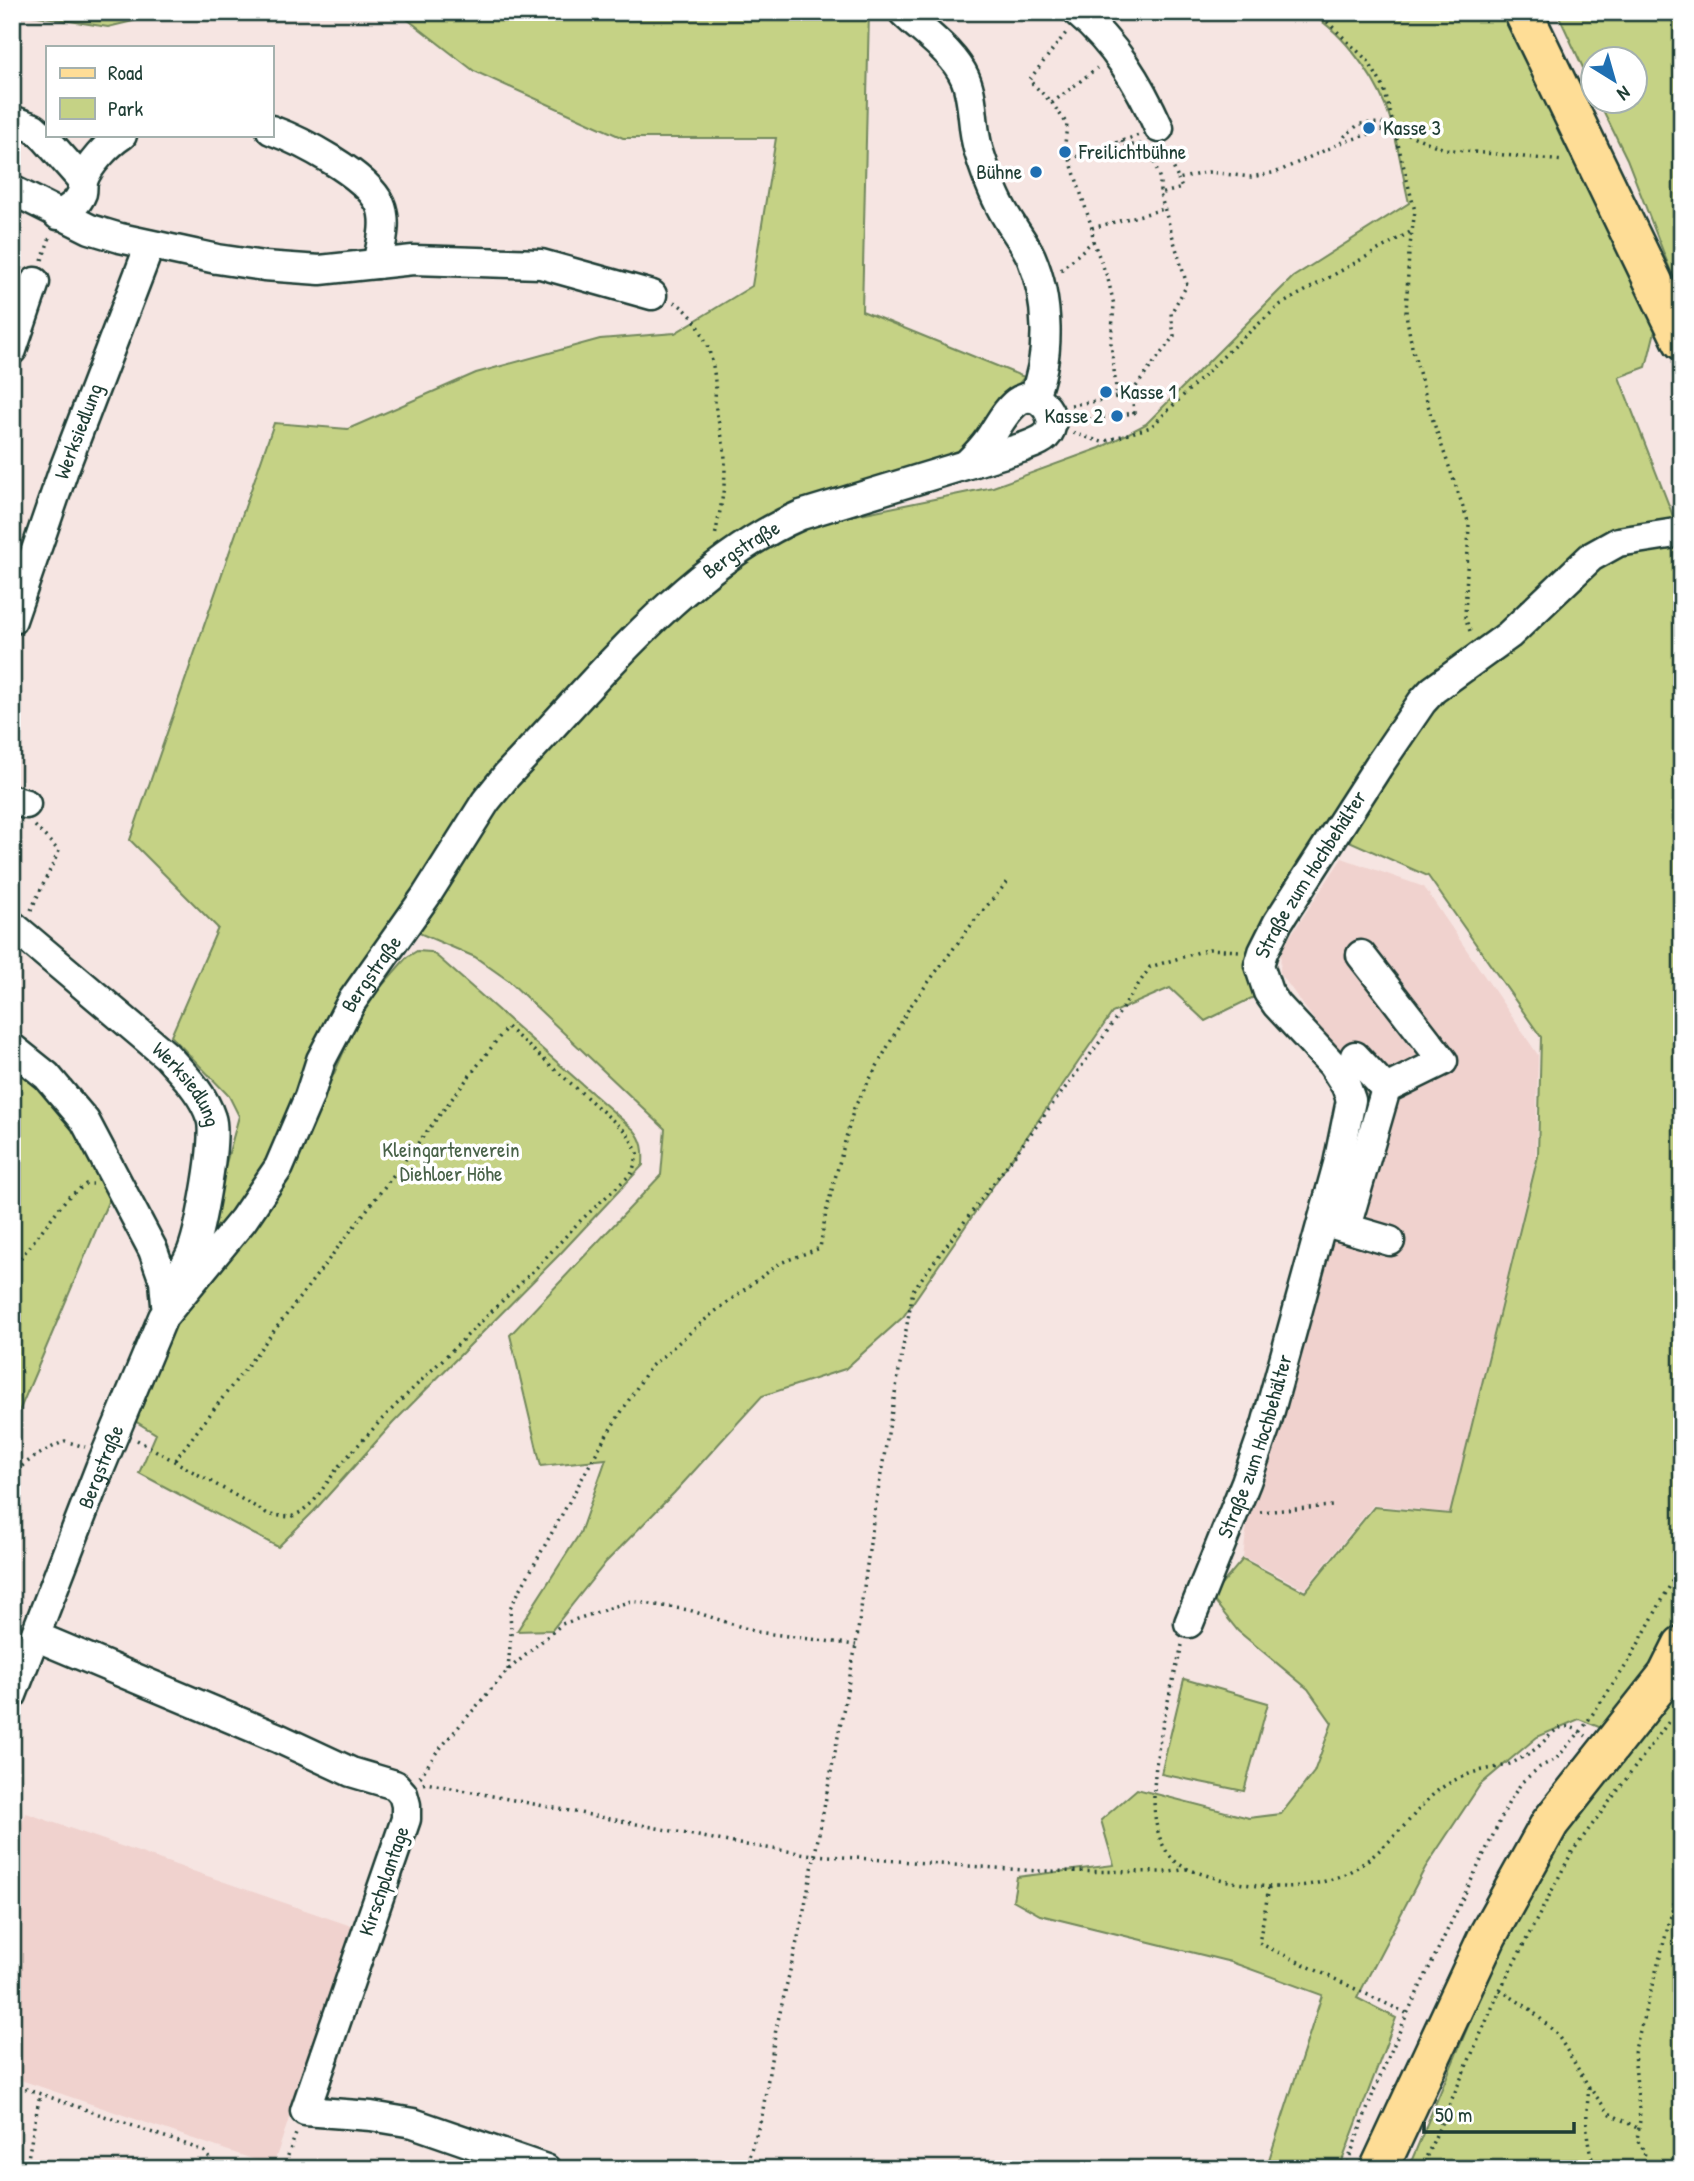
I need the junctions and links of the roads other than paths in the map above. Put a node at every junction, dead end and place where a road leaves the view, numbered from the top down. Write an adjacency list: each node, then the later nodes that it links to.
1 (903, 12): 17 (street)
2 (1523, 12): 15 (main road)
3 (1078, 14): 5 (street)
4 (12, 120): 8 (street)
5 (1159, 128)
6 (273, 131): 12 (street)
7 (121, 136): 8 (street)
8 (83, 181): 10 (street)
9 (12, 190): 10 (street)
10 (58, 215): 11 (street)
11 (150, 245): 12 (street); 20 (street, Werksiedlung)
12 (377, 264): 14 (street)
13 (35, 282): 16 (street)
14 (652, 295)
15 (1682, 341)
16 (12, 350)
17 (1046, 414): 18 (street, Bergstraße); 18 (street)
18 (967, 464): 28 (street, Bergstraße)
19 (1682, 532): 26 (street, Straße zum Hochbehälter)
20 (12, 621)
21 (16, 928): 28 (street, Werksiedlung)
22 (1361, 955): 25 (street)
23 (12, 1048): 28 (street)
24 (1355, 1056): 25 (street)
25 (1386, 1089): 26 (street)
26 (1334, 1224): 27 (street); 29 (street, Straße zum Hochbehälter)
27 (1390, 1241)
28 (165, 1311): 30 (street, Bergstraße)
29 (1189, 1623)
30 (35, 1636): 32 (street, Bergstraße); 33 (street, Kirschplantage)
31 (1682, 1645): 34 (main road)
32 (12, 1695)
33 (546, 2169)
34 (1379, 2169)

